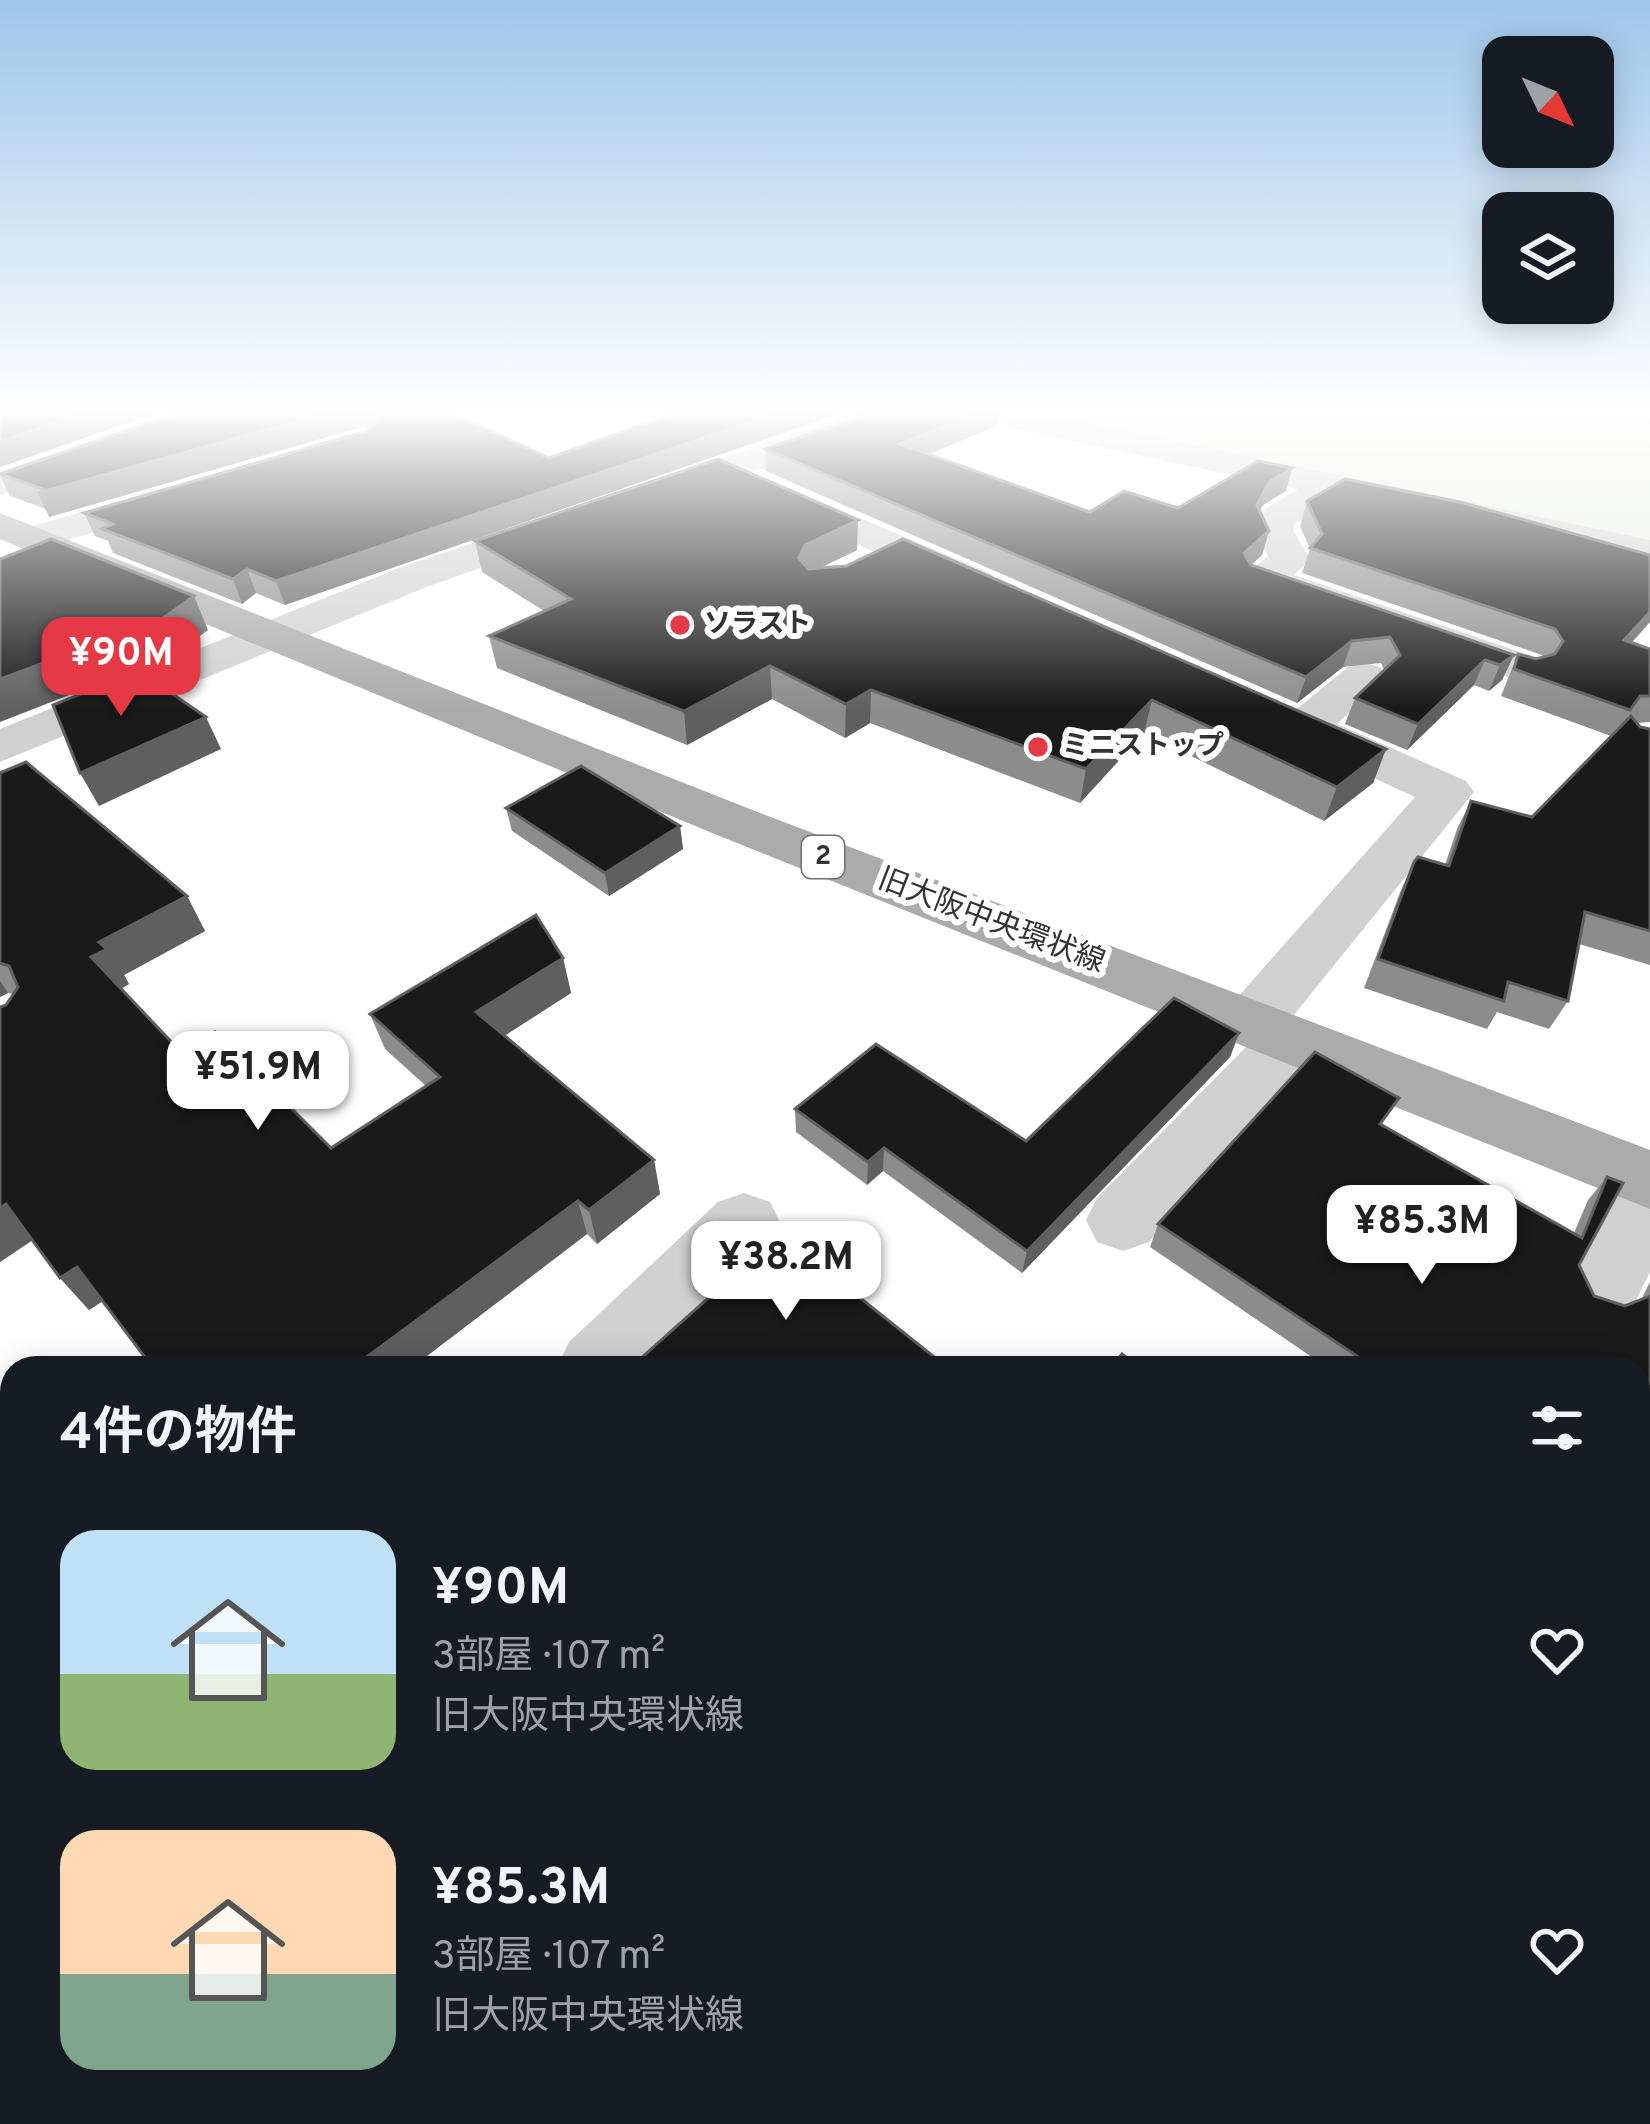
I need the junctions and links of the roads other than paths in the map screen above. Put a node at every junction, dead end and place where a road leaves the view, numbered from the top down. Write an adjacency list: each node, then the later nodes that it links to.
1 (101, 511): 6 (street)
2 (603, 511): 9 (street)
3 (795, 511): 8 (street)
4 (1289, 511): 10 (street)
5 (1455, 511): 7 (street)
6 (16, 531): 9 (main road, 旧大阪中央環状線 / 2)
7 (1650, 552)
8 (1007, 596)
9 (277, 634): 12 (street); 13 (main road, 旧大阪中央環状線 / 2)
10 (1522, 668)
11 (1364, 677): 13 (street)
12 (0, 747)
13 (1272, 1032): 14 (main road, 旧大阪中央環状線 / 2); 16 (street)
14 (1650, 1180)
15 (1650, 1197): 18 (street)
16 (1123, 1220)
17 (744, 1223): 19 (street)
18 (1602, 1290)
19 (610, 1356)

